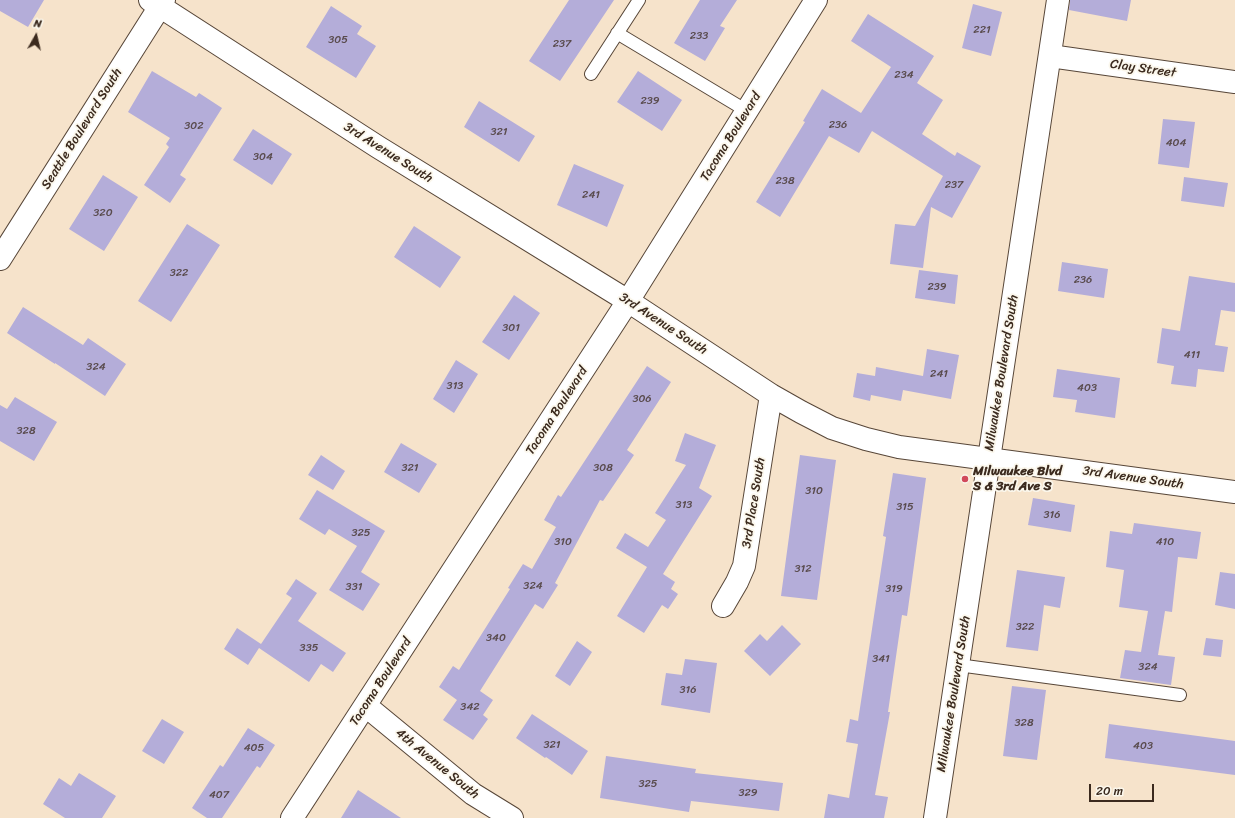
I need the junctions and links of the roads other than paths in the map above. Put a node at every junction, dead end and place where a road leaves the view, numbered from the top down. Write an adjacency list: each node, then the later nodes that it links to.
1 (639, 0): 5 (lane)
2 (816, 0): 9 (street, Tacoma Boulevard)
3 (1058, 0): 6 (street, Milwaukee Boulevard South)
4 (158, 2): 10 (street, Seattle Boulevard South); 11 (street, 3rd Avenue South)
5 (617, 33): 7 (lane); 9 (lane)
6 (1050, 56): 8 (street, Clay Street); 13 (street, Milwaukee Boulevard South)
7 (591, 74)
8 (1235, 82)
9 (747, 110): 11 (street, Tacoma Boulevard)
10 (0, 259)
11 (628, 301): 12 (street, 3rd Avenue South); 18 (street, Tacoma Boulevard)
12 (771, 395): 13 (street, 3rd Avenue South); 15 (street, 3rd Place South)
13 (989, 458): 14 (street, 3rd Avenue South); 16 (street, Milwaukee Boulevard South)
14 (1235, 492)
15 (723, 606)
16 (958, 664): 17 (lane); 21 (street, Milwaukee Boulevard South)
17 (1180, 695)
18 (366, 706): 19 (street, Tacoma Boulevard); 20 (street, 4th Avenue South)
19 (292, 818)
20 (512, 818)
21 (935, 818)

